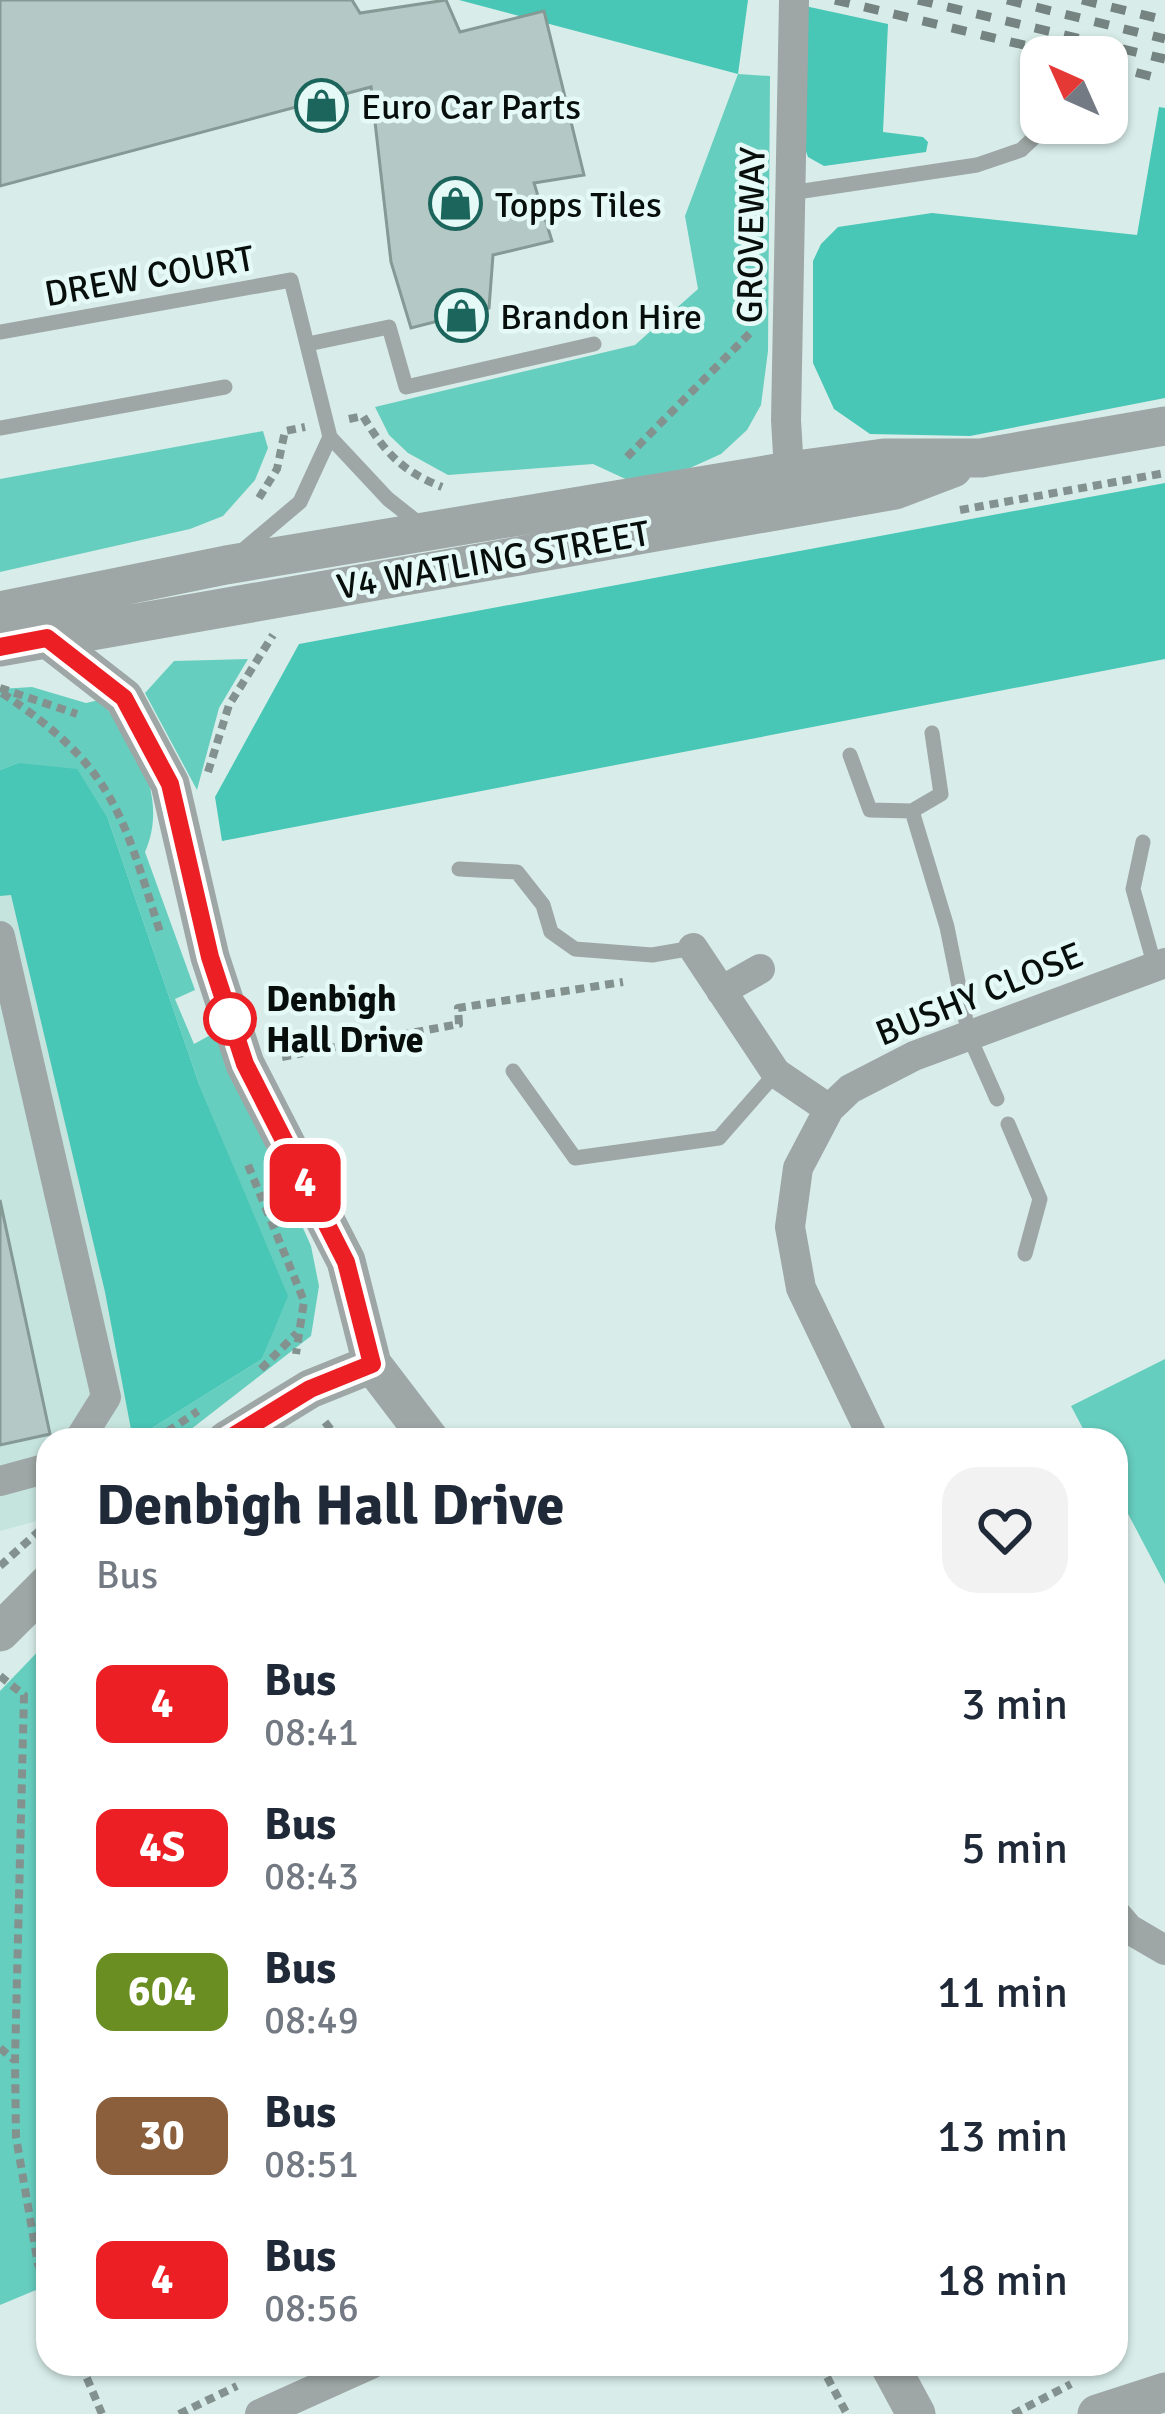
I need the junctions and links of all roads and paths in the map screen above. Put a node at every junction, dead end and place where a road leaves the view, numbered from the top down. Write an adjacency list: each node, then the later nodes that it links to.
1 (794, 0): 3 (street, GROVEWAY)
2 (1028, 144): 3 (lane)
3 (790, 193): 4 (street, GROVEWAY)
4 (788, 297): 13 (path); 14 (street, GROVEWAY)
5 (0, 332): 6 (lane, DREW COURT)
6 (308, 344): 7 (lane); 11 (lane, DREW COURT)
7 (594, 344)
8 (225, 387): 10 (lane)
9 (1165, 425): 12 (street, V4 WATLING STREET)
10 (0, 428)
11 (327, 430): 15 (path); 16 (path); 17 (lane); 18 (lane)
12 (981, 458): 14 (street, V4 WATLING STREET); 21 (street, V4 WATLING STREET)
13 (623, 460)
14 (789, 471): 17 (street, V4 WATLING STREET)
15 (458, 494)
16 (252, 508)
17 (428, 531): 18 (street, V4 WATLING STREET)
18 (226, 565): 19 (street, V4 WATLING STREET)
19 (0, 611)
20 (274, 634): 25 (path)
21 (47, 638): 22 (street, V4 WATLING STREET); 25 (street)
22 (0, 646)
23 (932, 733): 26 (lane)
24 (850, 755): 26 (lane)
25 (187, 787): 35 (street)
26 (912, 812): 34 (lane)
27 (1144, 842): 31 (lane)
28 (460, 869): 30 (lane)
29 (0, 936): 43 (street)
30 (692, 948): 33 (street); 35 (path)
31 (1160, 965): 34 (street, BUSHY CLOSE)
32 (760, 969): 33 (street)
33 (721, 991): 37 (street)
34 (969, 1036): 38 (lane); 39 (street, BUSHY CLOSE)
35 (245, 1064): 42 (street)
36 (513, 1071): 37 (lane)
37 (776, 1073): 39 (street)
38 (997, 1099)
39 (829, 1109): 46 (street, BUSHY CLOSE)
40 (1008, 1124): 41 (lane)
41 (1025, 1254)
42 (372, 1364): 44 (street); 45 (street)
43 (87, 1428)
44 (247, 1428)
45 (421, 1428)
46 (868, 1428)
47 (36, 1471): 48 (street)
48 (0, 1481)
49 (36, 1534): 50 (path)
50 (0, 1567)
51 (36, 1596): 52 (street)
52 (0, 1632)
53 (0, 1676): 57 (path)
54 (1128, 1928): 55 (street)
55 (1165, 1950)
56 (0, 2048): 57 (path)
57 (14, 2060): 58 (path)
58 (36, 2252)
59 (86, 2376): 65 (path)
60 (344, 2376): 67 (street)
61 (826, 2376): 68 (path)
62 (895, 2376): 69 (street)
63 (240, 2384): 66 (path)
64 (1165, 2392): 70 (street)
65 (102, 2414)
66 (179, 2414)
67 (260, 2414)
68 (847, 2414)
69 (916, 2414)
70 (1096, 2414)

